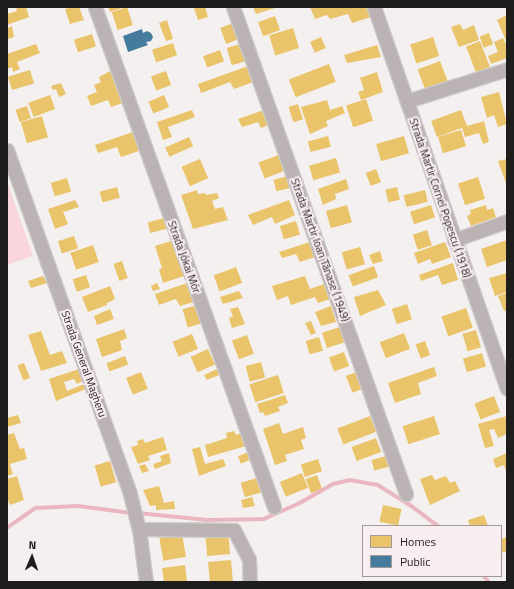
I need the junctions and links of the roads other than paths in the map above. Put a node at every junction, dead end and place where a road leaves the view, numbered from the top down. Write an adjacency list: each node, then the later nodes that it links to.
1 (95, 7): 12 (street, Strada Jókai Mór)
2 (233, 7): 11 (street, Strada Martir Ioan Tănase (1949))
3 (374, 7): 5 (street, Strada Martir Cornel Popescu (1918))
4 (507, 69): 5 (street)
5 (407, 101): 8 (street, Strada Martir Cornel Popescu (1918))
6 (7, 150): 13 (street, Strada General Magheru)
7 (507, 221): 8 (street)
8 (454, 240): 9 (street, Strada Martir Cornel Popescu (1918))
9 (505, 375): 10 (street, Strada Martir Cornel Popescu (1918))
10 (507, 389)
11 (406, 494)
12 (274, 507)
13 (139, 529): 14 (street, Strada General Magheru); 15 (street)
14 (146, 582)
15 (250, 582)

